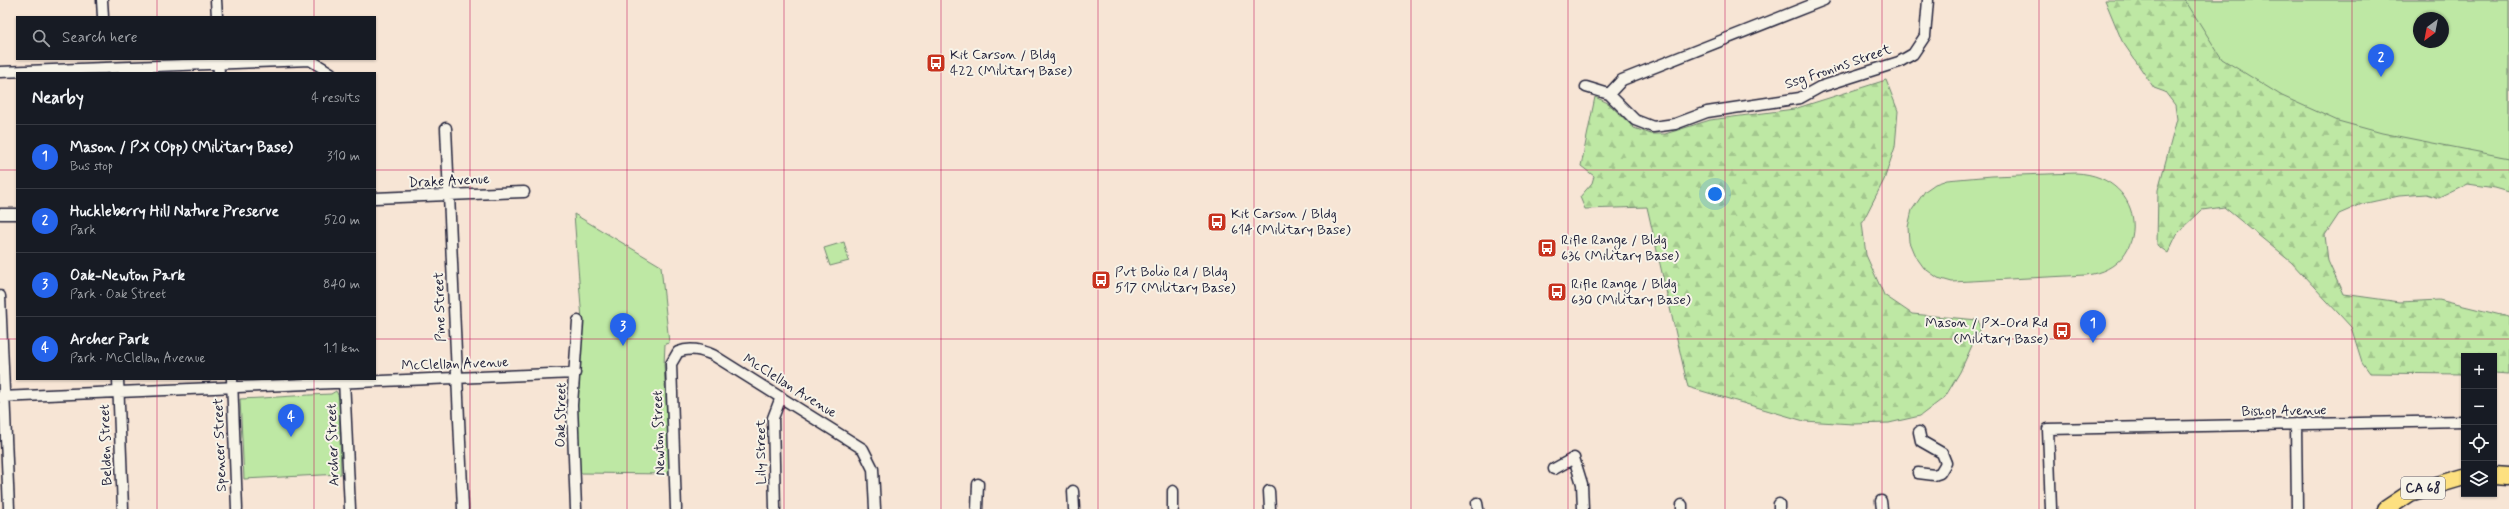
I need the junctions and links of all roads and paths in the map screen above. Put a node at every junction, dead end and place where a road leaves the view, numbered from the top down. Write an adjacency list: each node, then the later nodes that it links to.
1 (102, 0): 5 (street)
2 (216, 0): 6 (street)
3 (1824, 0): 13 (street)
4 (1928, 0): 13 (street, Ssg Fronins Street)
5 (103, 16)
6 (217, 16)
7 (310, 60): 8 (street); 11 (street)
8 (218, 65): 9 (street)
9 (105, 67): 10 (street)
10 (0, 72)
11 (329, 72)
12 (1586, 87): 13 (street, Ssg Fronins Street)
13 (1609, 94)
14 (446, 128): 16 (street, Pine Street)
15 (524, 192): 16 (street, Drake Avenue)
16 (449, 195): 17 (street, Drake Avenue); 24 (street, Pine Street)
17 (376, 198)
18 (0, 214): 19 (street)
19 (16, 214)
20 (0, 296): 29 (street)
21 (578, 321): 23 (street, Oak Street)
22 (674, 357): 30 (street, McClellan Avenue); 49 (street, Newton Street)
23 (575, 373): 24 (street, McClellan Avenue); 48 (street, Oak Street)
24 (457, 378): 26 (street, McClellan Avenue); 47 (street, Pine Street)
25 (118, 380): 28 (street, Belden Street)
26 (344, 381): 27 (street, McClellan Avenue); 46 (street, Archer Street)
27 (232, 383): 28 (street, McClellan Avenue); 45 (street, Spencer Street)
28 (118, 392): 29 (street, McClellan Avenue); 44 (street, Belden Street)
29 (2, 397): 43 (street)
30 (781, 397): 50 (street, Lily Street); 51 (street, McClellan Avenue)
31 (2461, 421): 32 (street, Bishop Avenue)
32 (2296, 424): 57 (street, Bishop Avenue); 58 (street)
33 (1919, 432): 35 (street)
34 (1554, 469): 56 (street)
35 (1918, 473)
36 (2497, 476): 37 (main road)
37 (2509, 477)
38 (2461, 478): 59 (main road, CA 68)
39 (978, 484): 52 (street)
40 (1269, 490): 55 (street)
41 (1073, 491): 53 (street)
42 (1173, 492): 54 (street)
43 (9, 509)
44 (123, 509)
45 (237, 509)
46 (350, 509)
47 (463, 509)
48 (576, 509)
49 (676, 509)
50 (775, 509)
51 (876, 509)
52 (977, 509)
53 (1074, 509)
54 (1173, 509)
55 (1270, 509)
56 (1583, 509)
57 (2051, 509)
58 (2297, 509)
59 (2386, 509)

